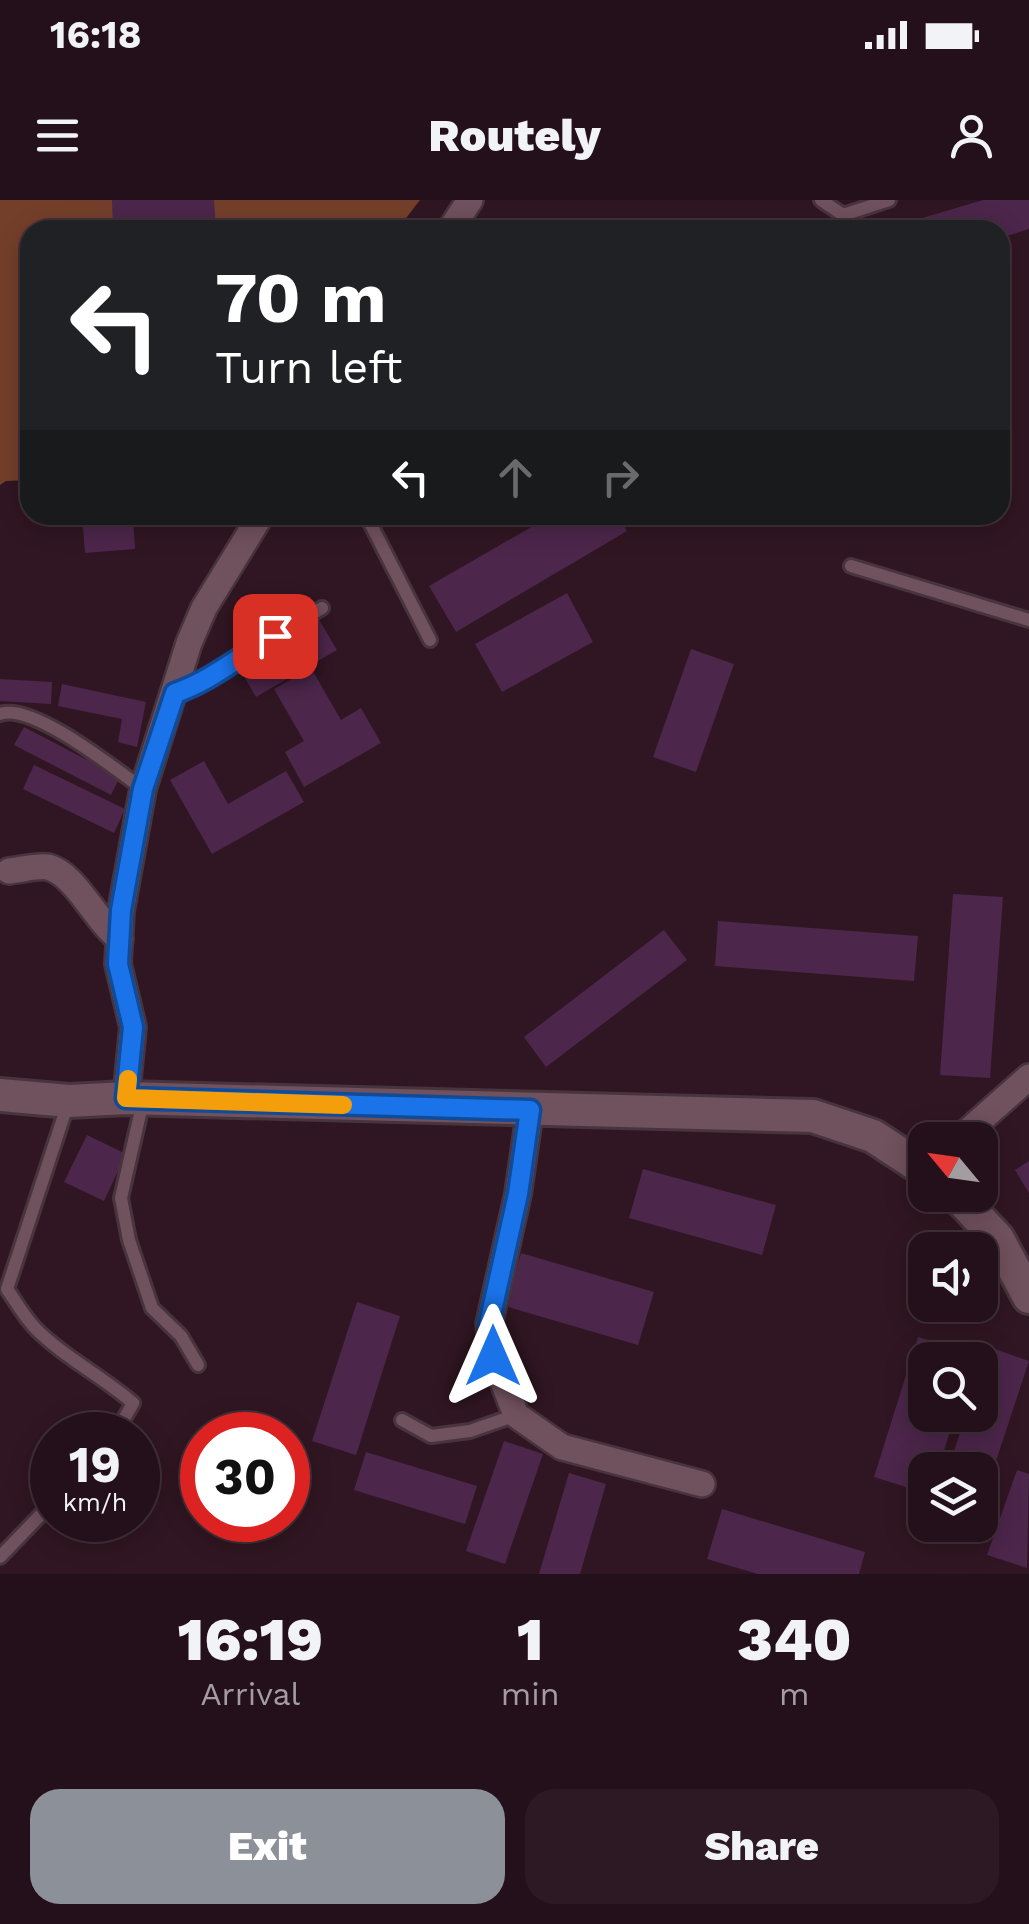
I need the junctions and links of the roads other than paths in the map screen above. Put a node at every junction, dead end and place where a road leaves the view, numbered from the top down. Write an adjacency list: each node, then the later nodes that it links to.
1 (821, 200): 2 (lane)
2 (889, 200)
3 (256, 525): 9 (street)
4 (371, 525): 8 (lane)
5 (851, 566): 7 (lane)
6 (322, 608): 9 (lane)
7 (1029, 620)
8 (430, 640)
9 (175, 693): 11 (street)
10 (0, 714): 11 (lane)
11 (143, 789): 13 (street)
12 (9, 872): 13 (street)
13 (120, 939): 16 (street)
14 (1029, 1077): 19 (street)
15 (0, 1095): 17 (street)
16 (134, 1098): 17 (street); 18 (street); 23 (lane)
17 (69, 1101): 24 (lane)
18 (530, 1110): 20 (street); 25 (street)
19 (978, 1122)
20 (908, 1158)
21 (973, 1212): 22 (street)
22 (1029, 1297)
23 (198, 1365)
24 (128, 1412)
25 (516, 1414): 26 (lane); 27 (street)
26 (402, 1420)
27 (702, 1484)
28 (30, 1525): 29 (lane)
29 (0, 1557)

